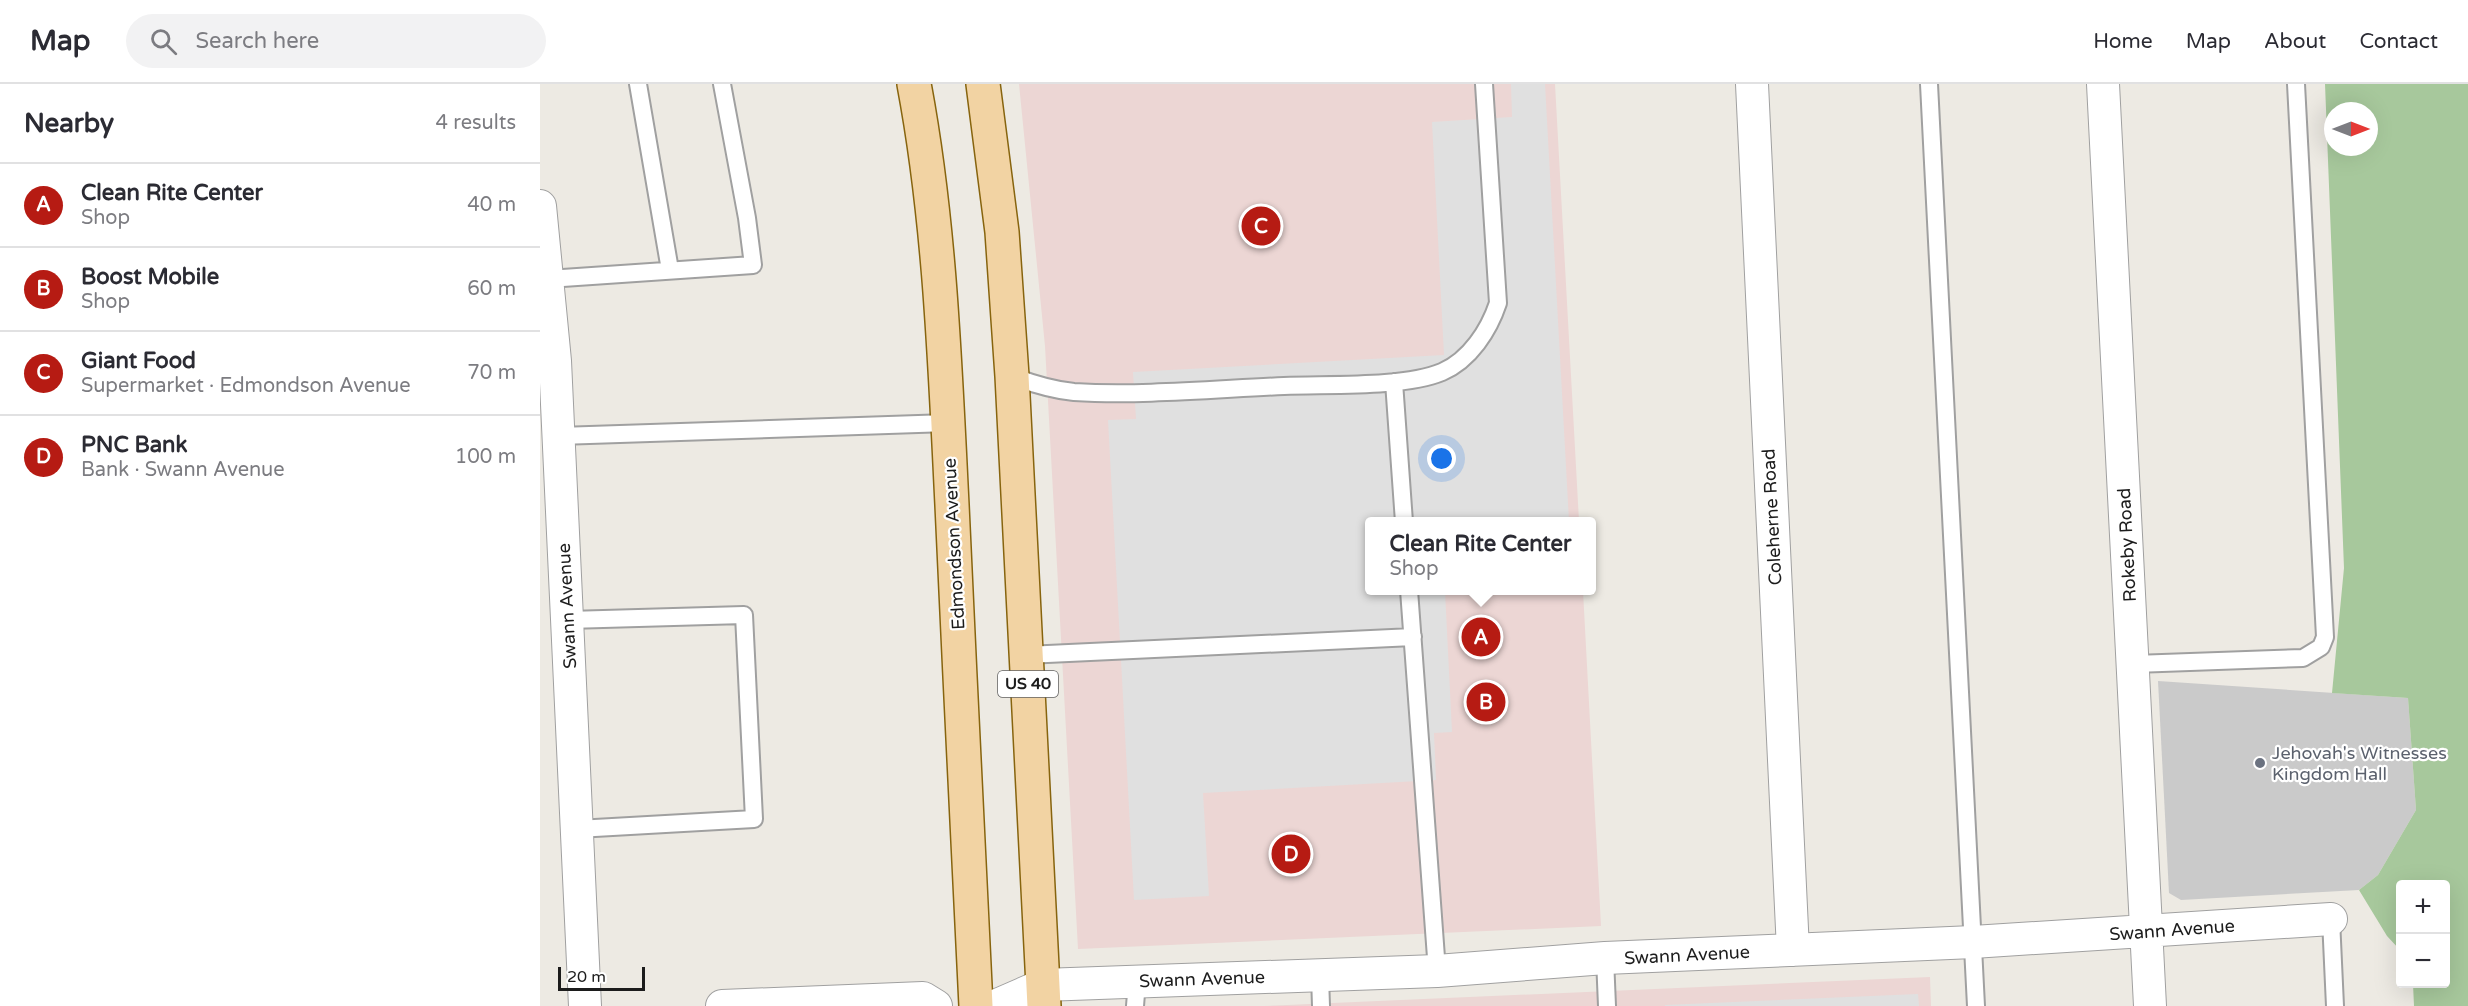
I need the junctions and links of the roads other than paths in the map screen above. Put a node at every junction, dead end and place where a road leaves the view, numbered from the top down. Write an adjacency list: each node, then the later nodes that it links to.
1 (638, 84): 11 (lane)
2 (722, 84): 11 (lane)
3 (914, 84): 15 (main road, Edmondson Avenue)
4 (983, 84): 13 (main road, US 40)
5 (1484, 84): 14 (lane)
6 (1752, 84): 27 (street, Coleherne Road)
7 (1929, 84): 26 (lane)
8 (2103, 84): 22 (street, Rokeby Road)
9 (2296, 84): 22 (lane)
10 (540, 207): 12 (street, Swann Avenue)
11 (670, 270): 12 (lane)
12 (548, 279): 16 (street, Swann Avenue)
13 (1012, 376): 14 (lane); 21 (main road, US 40)
14 (1394, 382): 17 (lane)
15 (948, 423): 16 (lane); 36 (main road, Edmondson Avenue)
16 (559, 436): 19 (street, Swann Avenue)
17 (1404, 517)
18 (1409, 595): 20 (lane)
19 (568, 620): 23 (street, Swann Avenue); 23 (lane)
20 (1413, 636): 21 (lane); 29 (lane)
21 (1026, 655): 32 (main road, US 40)
22 (2134, 664): 25 (street, Rokeby Road)
23 (577, 829): 33 (street, Swann Avenue)
24 (2331, 920): 25 (street, Swann Avenue); 41 (lane)
25 (2147, 932): 26 (street, Swann Avenue); 40 (street, Rokeby Road)
26 (1973, 942): 27 (street, Swann Avenue); 39 (lane)
27 (1793, 950): 28 (street, Swann Avenue)
28 (1605, 958): 29 (street, Swann Avenue); 38 (lane)
29 (1437, 971): 30 (street, Swann Avenue)
30 (1321, 991): 31 (street, Swann Avenue)
31 (1136, 994): 32 (street, Swann Avenue)
32 (1044, 995): 37 (street)
33 (585, 1006)
34 (722, 1006): 35 (street)
35 (936, 1006)
36 (976, 1006)
37 (995, 1006)
38 (1607, 1006)
39 (1976, 1006)
40 (2150, 1006)
41 (2335, 1006)

